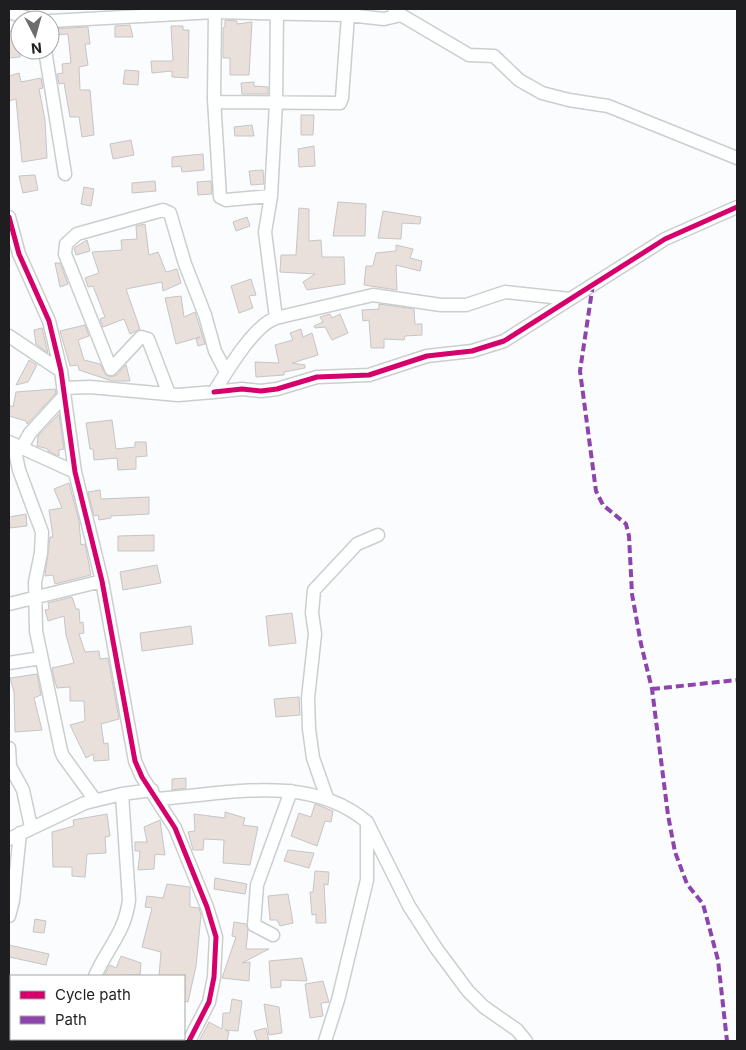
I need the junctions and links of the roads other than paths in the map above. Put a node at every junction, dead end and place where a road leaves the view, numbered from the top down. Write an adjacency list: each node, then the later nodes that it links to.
1 (190, 11): 4 (street); 6 (street)
2 (245, 11): 3 (street); 4 (street)
3 (277, 11): 8 (street); 12 (street)
4 (216, 12): 11 (street)
5 (397, 12): 8 (street); 13 (street)
6 (132, 13): 7 (street)
7 (85, 15): 9 (street)
8 (348, 15): 12 (street)
9 (60, 19)
10 (48, 60): 14 (street)
11 (214, 102): 12 (street); 15 (street)
12 (276, 103): 15 (street)
13 (737, 158)
14 (65, 174)
15 (271, 196): 19 (street)
16 (737, 207): 18 (street)
17 (9, 217): 22 (street)
18 (570, 299): 19 (street); 26 (street)
19 (276, 318): 23 (street)
20 (9, 336): 22 (street)
21 (111, 369): 23 (street); 24 (street); 27 (street)
22 (61, 371): 25 (street)
23 (226, 372): 26 (street)
24 (108, 388): 25 (street); 27 (street)
25 (64, 392): 28 (street); 29 (street)
26 (214, 392): 27 (street)
27 (169, 394)
28 (15, 445): 29 (street); 32 (street)
29 (75, 472): 31 (street)
30 (378, 534): 40 (street)
31 (102, 582): 32 (street); 39 (street)
32 (34, 597): 33 (street); 34 (street)
33 (9, 604)
34 (42, 658): 35 (street); 41 (street)
35 (9, 663)
36 (9, 748): 43 (street)
37 (291, 791): 39 (street); 40 (street); 46 (street)
38 (122, 794): 39 (street); 41 (street); 47 (street)
39 (155, 794): 48 (street)
40 (327, 798): 42 (street)
41 (95, 800): 43 (street)
42 (367, 822): 49 (street); 50 (street)
43 (20, 833): 44 (street)
44 (11, 902): 45 (street)
45 (9, 916)
46 (273, 935)
47 (96, 975)
48 (189, 1041)
49 (325, 1041)
50 (526, 1041)

